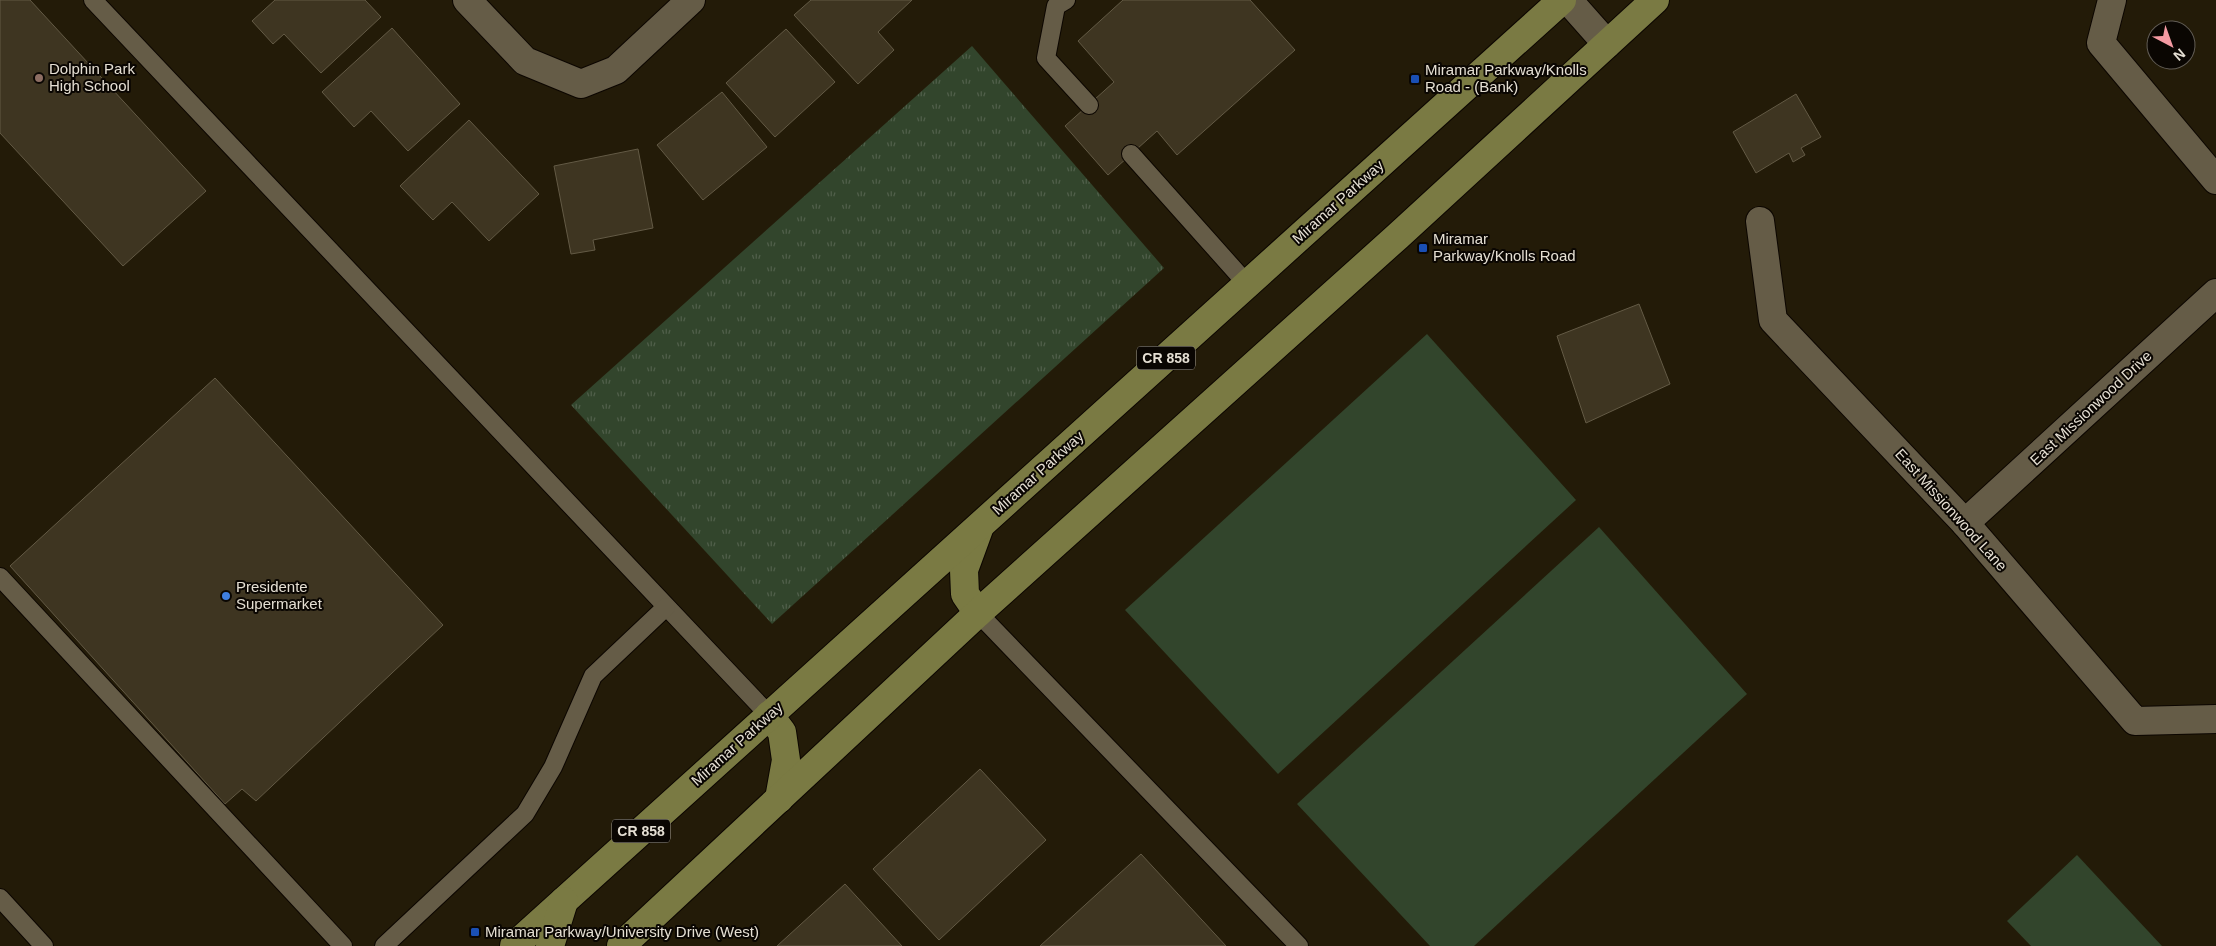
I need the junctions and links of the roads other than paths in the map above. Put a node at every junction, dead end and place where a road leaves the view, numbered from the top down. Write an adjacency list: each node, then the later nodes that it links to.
1 (93, 0): 19 (lane)
2 (467, 0): 3 (street)
3 (691, 0)
4 (1066, 0): 10 (lane)
5 (1562, 0): 14 (main road, Miramar Parkway / CR 858)
6 (1568, 0): 9 (street)
7 (1655, 0): 9 (main road)
8 (2112, 0): 12 (street)
9 (1607, 44): 20 (main road)
10 (1088, 106)
11 (1131, 154): 14 (lane)
12 (2216, 180)
13 (1760, 220): 16 (street, East Missionwood Lane)
14 (1247, 284): 17 (main road, Miramar Parkway / CR 858)
15 (2216, 293): 16 (street, East Missionwood Drive)
16 (1966, 522): 22 (street, East Missionwood Lane)
17 (981, 524): 20 (main road); 21 (main road, Miramar Parkway / CR 858)
18 (0, 577): 27 (lane)
19 (666, 607): 21 (lane); 28 (lane)
20 (978, 613): 23 (main road); 32 (lane)
21 (769, 715): 23 (main road); 25 (main road, Miramar Parkway / CR 858)
22 (2216, 719)
23 (779, 799): 31 (main road)
24 (0, 898): 26 (lane)
25 (564, 901): 29 (main road, Miramar Parkway / CR 858); 30 (main road)
26 (44, 946)
27 (343, 946)
28 (384, 946)
29 (514, 946)
30 (550, 946)
31 (621, 946)
32 (1299, 946)

